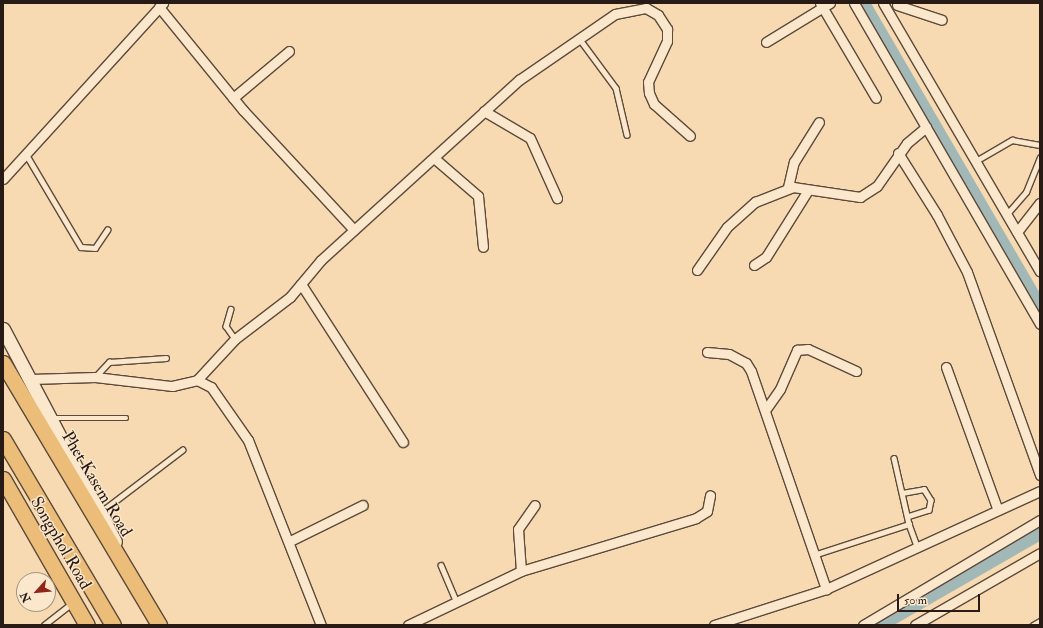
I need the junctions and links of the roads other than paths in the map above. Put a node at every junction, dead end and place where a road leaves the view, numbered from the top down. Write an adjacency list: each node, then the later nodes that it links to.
1 (854, 3): 14 (street)
2 (825, 4): 8 (street); 11 (street)
3 (898, 4): 5 (street); 6 (street)
4 (161, 5): 10 (street); 19 (street)
5 (886, 7): 22 (street)
6 (942, 20)
7 (579, 38): 12 (street); 15 (lane); 16 (street)
8 (766, 42)
9 (289, 51): 10 (street)
10 (233, 98): 30 (street)
11 (876, 98)
12 (484, 111): 20 (street); 26 (street)
13 (819, 122): 24 (street)
14 (926, 127): 18 (street); 38 (street)
15 (626, 135)
16 (690, 136)
17 (1040, 145): 22 (lane)
18 (898, 153): 25 (street); 56 (street)
19 (26, 154): 23 (street); 29 (lane)
20 (434, 158): 30 (street); 32 (street)
21 (1040, 158): 28 (lane)
22 (976, 161): 28 (street)
23 (3, 179)
24 (788, 187): 25 (street); 34 (street)
25 (808, 190): 33 (street)
26 (556, 198)
27 (1040, 203): 31 (street)
28 (1007, 214): 31 (street)
29 (107, 230)
30 (354, 230): 36 (street)
31 (1017, 232): 35 (street)
32 (484, 247)
33 (754, 265)
34 (697, 270)
35 (1040, 272)
36 (301, 284): 40 (street); 53 (street)
37 (231, 309): 40 (lane)
38 (1040, 324)
39 (3, 329): 47 (main road)
40 (234, 339): 48 (street)
41 (707, 352): 49 (street)
42 (166, 358): 46 (lane)
43 (3, 363): 73 (highway, Phet Kasem Road)
44 (946, 367): 63 (street)
45 (856, 371): 49 (street)
46 (95, 377): 47 (street); 48 (street)
47 (31, 380): 50 (main road)
48 (197, 380): 68 (street)
49 (766, 408): 71 (street)
50 (51, 418): 51 (lane); 64 (main road)
51 (126, 418)
52 (3, 439): 82 (highway)
53 (403, 442)
54 (182, 450): 64 (lane)
55 (894, 458): 59 (lane)
56 (1040, 475)
57 (3, 480): 77 (highway, Songphol Road)
58 (1040, 491): 63 (street)
59 (902, 493): 65 (lane); 65 (lane)
60 (710, 495): 74 (street)
61 (363, 505): 68 (street)
62 (535, 505): 74 (street)
63 (998, 508): 69 (street)
64 (102, 511): 73 (main road)
65 (908, 517): 67 (lane)
66 (1040, 520): 87 (street)
67 (909, 524): 69 (lane); 71 (lane)
68 (290, 541): 84 (street)
69 (917, 546): 75 (street)
70 (1040, 553): 79 (street)
71 (814, 555): 75 (street)
72 (441, 565): 76 (lane)
73 (128, 569): 83 (highway, Phet Kasem Road)
74 (521, 571): 76 (street)
75 (826, 589): 86 (street)
76 (456, 601): 85 (street)
77 (74, 602): 80 (lane); 81 (highway, Songphol Road)
78 (1040, 621): 89 (lane)
79 (928, 622): 88 (street)
80 (44, 625)
81 (87, 625)
82 (113, 625)
83 (159, 625)
84 (321, 625)
85 (408, 625)
86 (714, 625)
87 (863, 625)
88 (915, 625)
89 (1033, 625)

